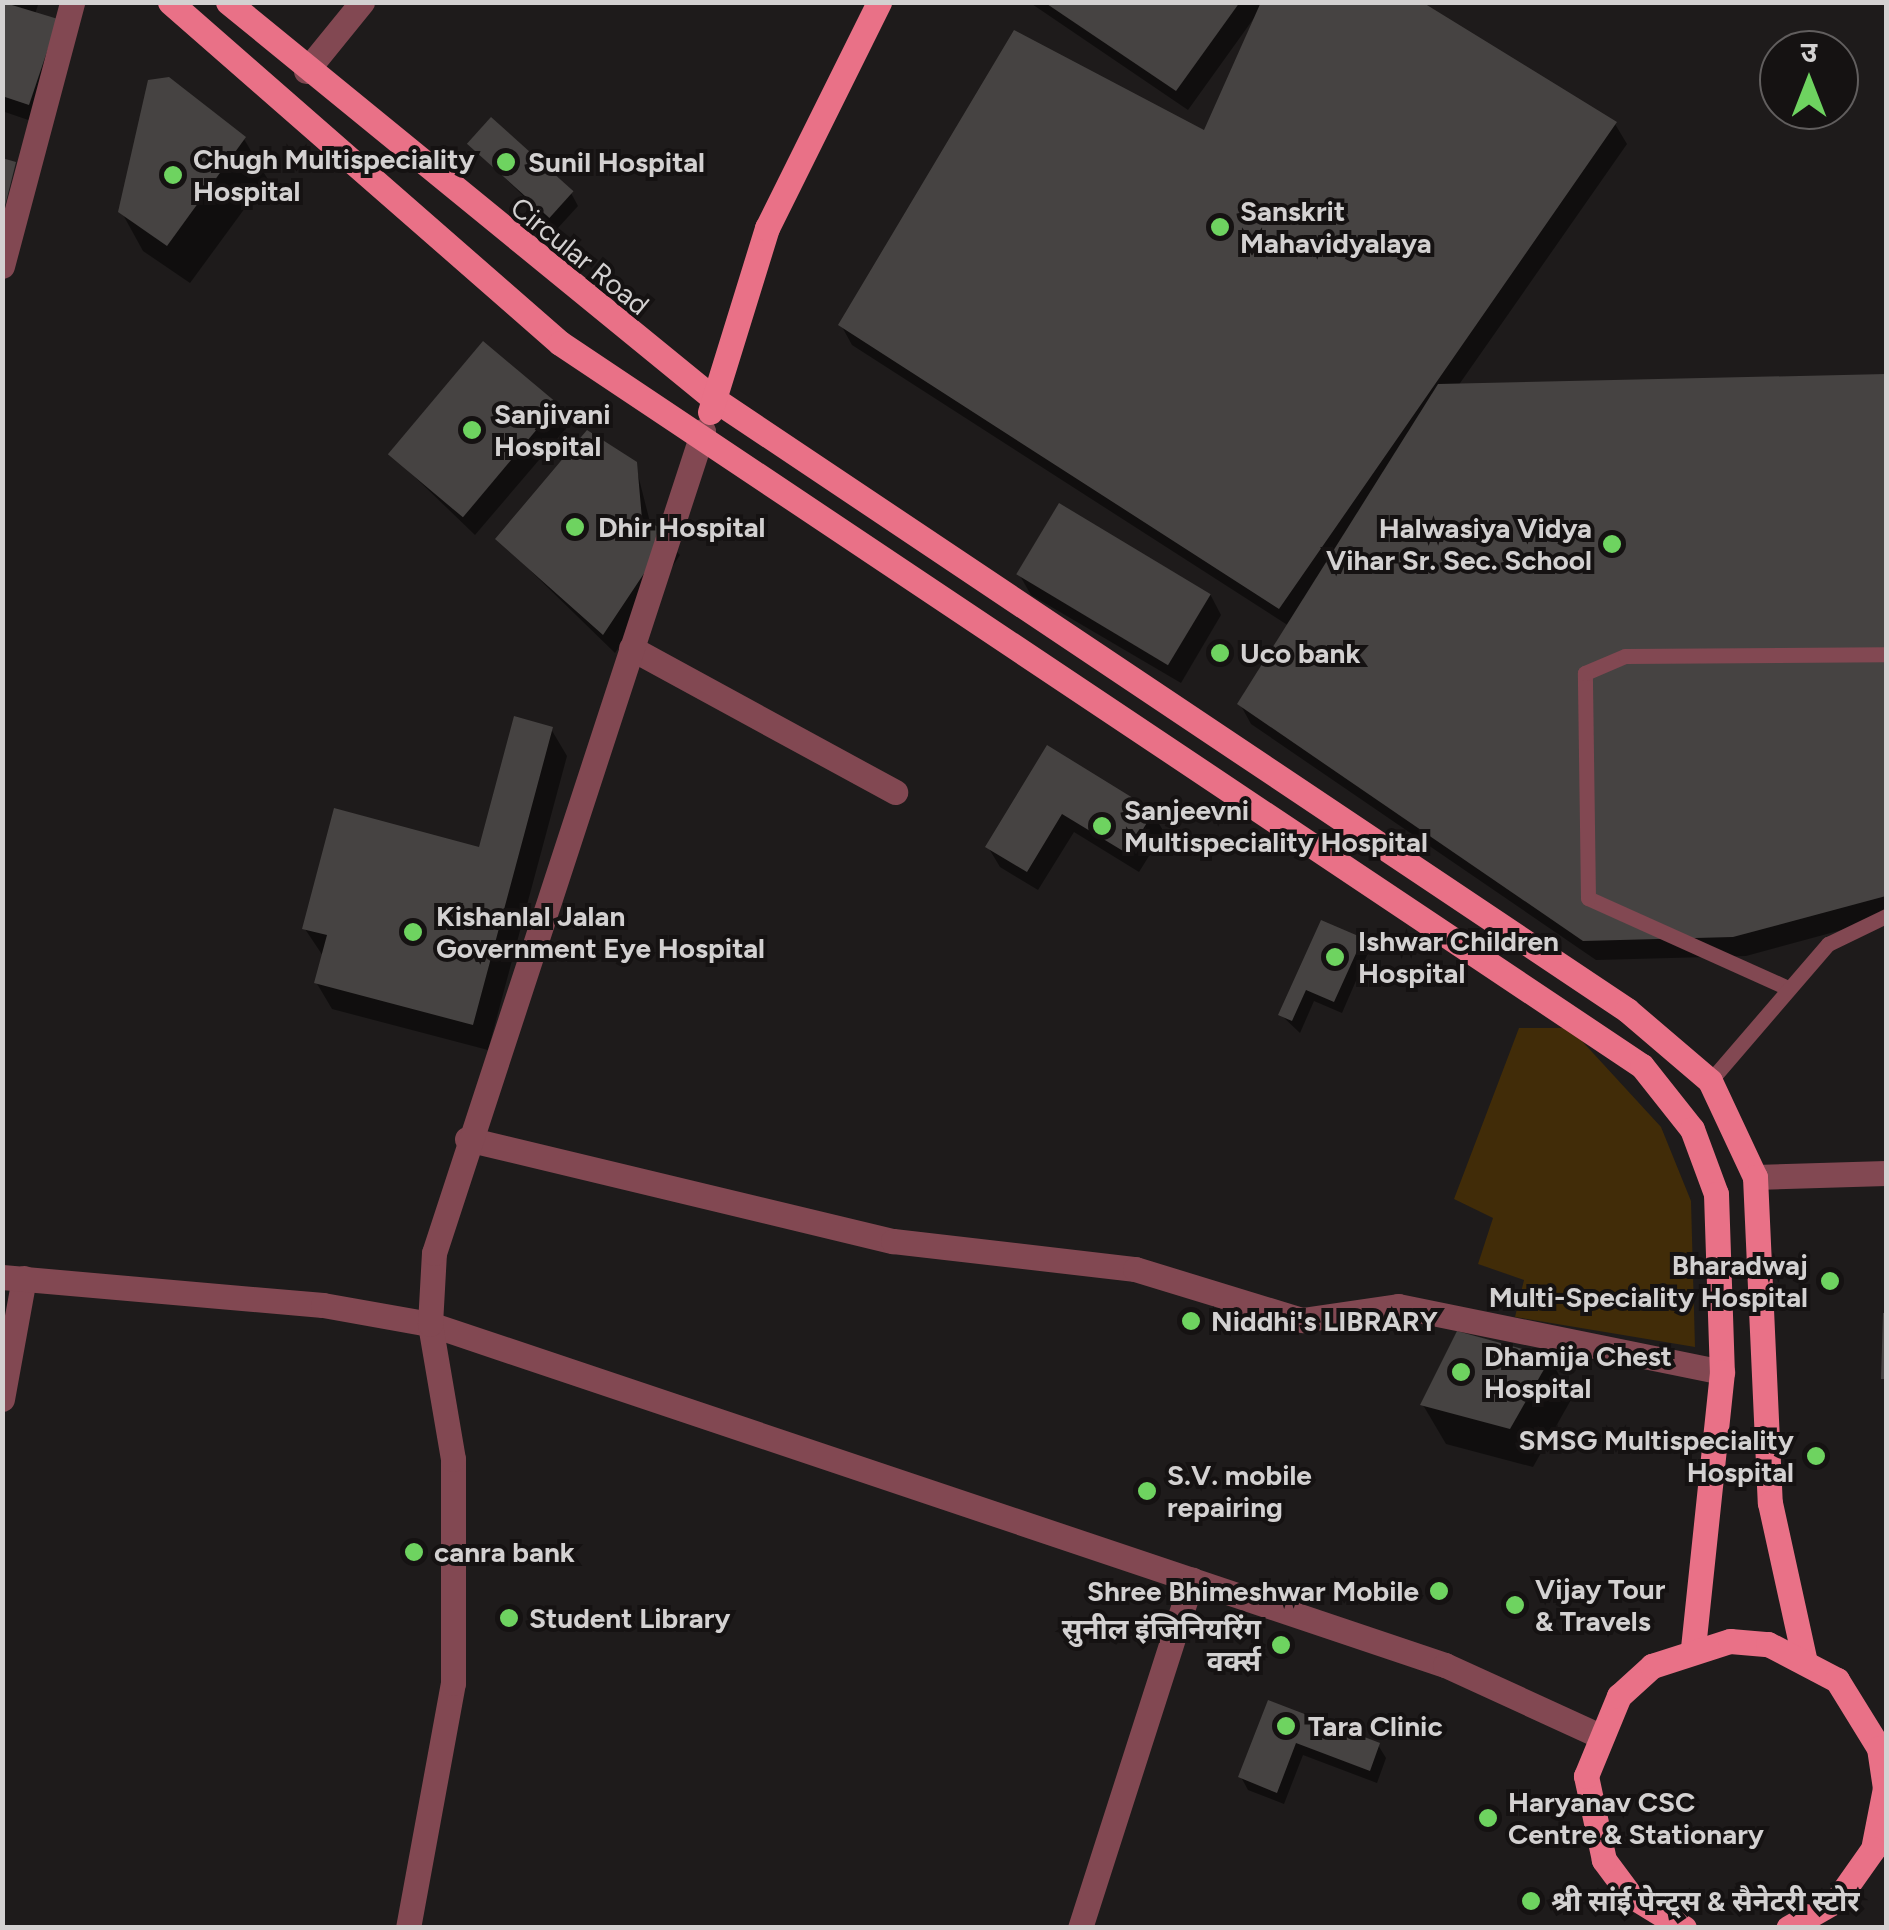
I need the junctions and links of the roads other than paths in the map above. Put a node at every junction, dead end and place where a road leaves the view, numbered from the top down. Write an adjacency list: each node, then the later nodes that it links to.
1 (72, 2): 7 (street)
2 (170, 2): 9 (main road)
3 (228, 2): 6 (main road, Circular Road)
4 (362, 2): 6 (street)
5 (879, 2): 8 (main road)
6 (306, 71): 8 (main road, Circular Road)
7 (2, 266)
8 (714, 399): 9 (main road); 15 (main road, Circular Road)
9 (703, 431): 10 (street); 21 (main road)
10 (631, 648): 12 (street); 16 (street)
11 (1886, 654): 14 (lane)
12 (895, 792)
13 (1886, 916): 14 (lane)
14 (1788, 988): 15 (lane)
15 (1710, 1081): 18 (main road)
16 (467, 1139): 20 (street); 21 (street)
17 (1886, 1174): 18 (street)
18 (1755, 1177): 25 (main road)
19 (13, 1277): 20 (street); 22 (street)
20 (430, 1324): 23 (street); 29 (street)
21 (1722, 1372): 24 (main road)
22 (2, 1400)
23 (1192, 1580): 26 (street); 30 (street)
24 (1693, 1646): 25 (main road); 26 (main road)
25 (1804, 1657): 28 (main road)
26 (1596, 1734): 27 (main road)
27 (1671, 1925)
28 (1797, 1926)
29 (408, 1928)
30 (1080, 1928)

